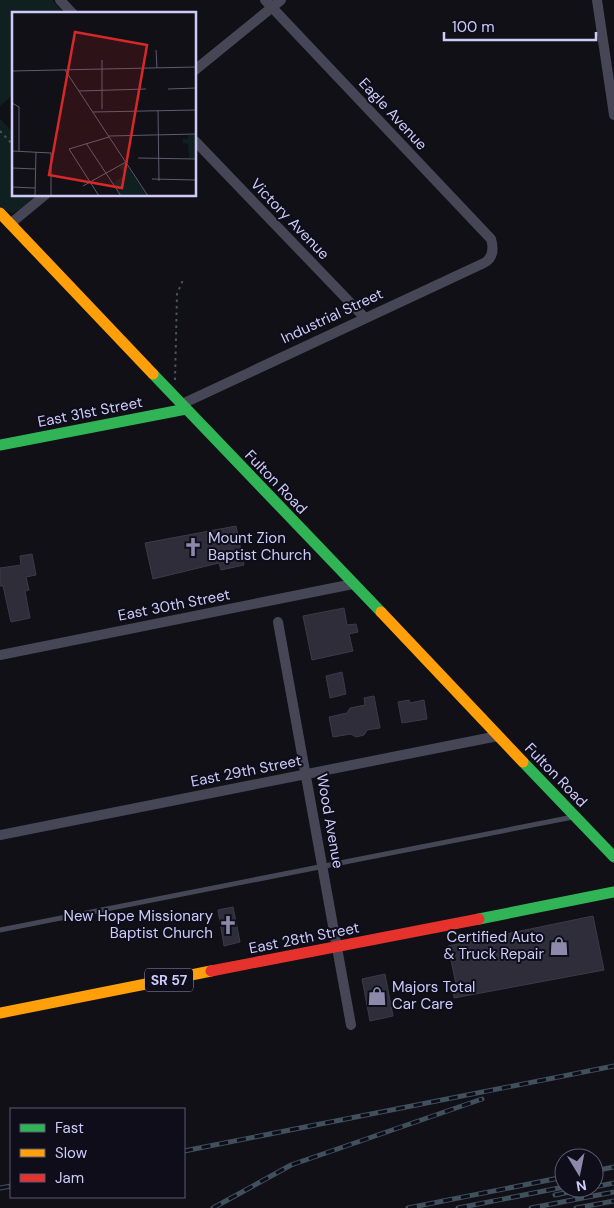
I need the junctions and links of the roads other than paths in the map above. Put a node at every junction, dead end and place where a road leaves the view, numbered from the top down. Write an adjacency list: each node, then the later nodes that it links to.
1 (60, 0): 5 (street)
2 (281, 0): 4 (street)
3 (597, 0): 7 (street)
4 (268, 4): 6 (street); 12 (street, Eagle Avenue)
5 (72, 12)
6 (196, 69)
7 (614, 115)
8 (196, 142): 13 (street, Victory Avenue)
9 (44, 196): 11 (street)
10 (0, 213): 11 (street, Fulton Road)
11 (10, 224): 14 (street, Fulton Road)
12 (492, 252): 13 (street, Industrial Street)
13 (364, 318): 14 (street, Industrial Street)
14 (184, 406): 15 (street, East 31st Street); 16 (street, Fulton Road)
15 (0, 445)
16 (353, 584): 18 (street, East 30th Street); 19 (street, Fulton Road)
17 (278, 622): 20 (street, Wood Avenue)
18 (0, 655)
19 (498, 736): 20 (street, East 29th Street); 21 (street, Fulton Road)
20 (306, 774): 22 (street, East 29th Street); 24 (street, Wood Avenue)
21 (575, 816): 23 (street, Fulton Road); 24 (lane)
22 (0, 834)
23 (614, 857)
24 (323, 866): 26 (lane); 27 (street, Wood Avenue)
25 (614, 892): 27 (street, East 28th Street / SR 57)
26 (0, 930)
27 (337, 946): 28 (street, East 28th Street / SR 57); 29 (street, Wood Avenue)
28 (0, 1013)
29 (351, 1025)

